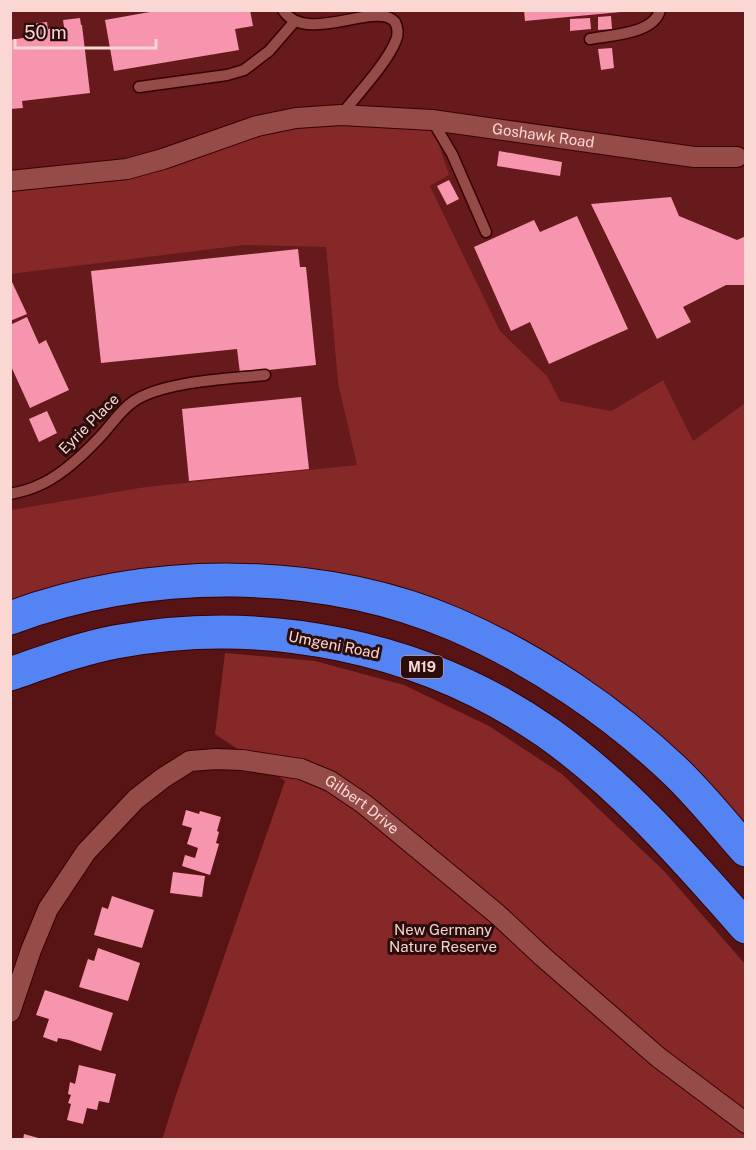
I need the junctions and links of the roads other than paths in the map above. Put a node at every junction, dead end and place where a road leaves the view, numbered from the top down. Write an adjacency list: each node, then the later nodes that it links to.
1 (283, 10): 3 (lane)
2 (660, 10): 4 (lane)
3 (295, 21): 5 (lane); 6 (lane)
4 (590, 39)
5 (139, 87)
6 (341, 115): 7 (street, Goshawk Road); 9 (street, Goshawk Road)
7 (432, 120): 8 (street, Goshawk Road); 10 (lane)
8 (741, 156)
9 (10, 181)
10 (486, 232)
11 (265, 375): 12 (lane, Eyrie Place)
12 (10, 494)
13 (10, 618): 15 (highway)
14 (10, 674): 16 (highway, Umgeni Road / M19)
15 (746, 850)
16 (746, 927)
17 (10, 1012): 18 (street, Gilbert Drive)
18 (746, 1123)

